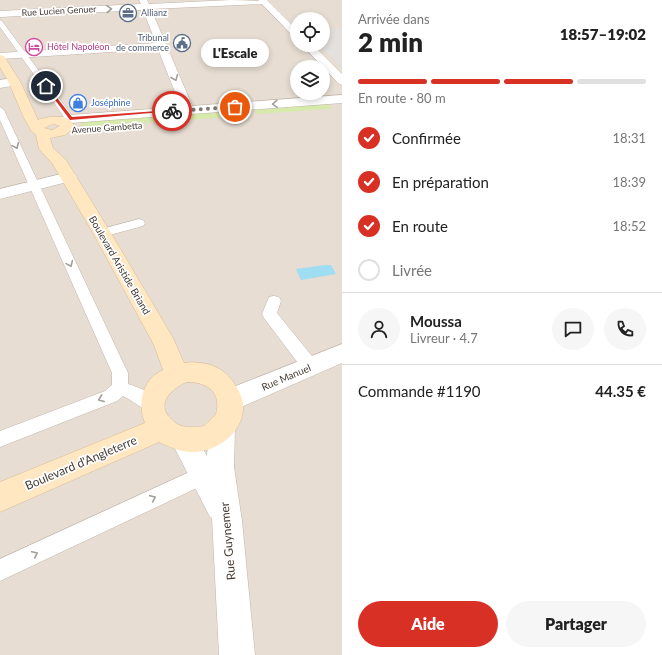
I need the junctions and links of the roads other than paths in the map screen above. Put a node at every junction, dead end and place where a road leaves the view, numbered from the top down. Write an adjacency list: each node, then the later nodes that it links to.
1 (66, 0): 4 (street)
2 (262, 0): 3 (street, Rue Lucien Genuer); 7 (street)
3 (145, 3): 4 (street, Rue Lucien Genuer, one-way to 3); 10 (street)
4 (61, 11): 5 (street, Rue Lucien Genuer)
5 (0, 14)
6 (0, 22): 8 (lane)
7 (290, 28)
8 (9, 35): 9 (lane); 12 (lane)
9 (0, 37)
10 (162, 46): 12 (street); 19 (street, one-way to 19)
11 (314, 52): 14 (street)
12 (23, 54): 13 (street); 22 (lane)
13 (0, 57): 15 (main road, Boulevard Aristide Briand)
14 (342, 81)
15 (14, 82): 16 (street); 20 (main road, Boulevard Aristide Briand)
16 (0, 84)
17 (342, 99): 19 (street, Avenue Gambetta, one-way to 19)
18 (0, 110): 26 (lane, one-way to 26)
19 (188, 110): 22 (street, Avenue Gambetta)
20 (29, 112): 22 (main road); 23 (main road, Boulevard Aristide Briand)
21 (286, 116): 22 (street, Avenue Gambetta)
22 (62, 124): 23 (main road); 24 (main road)
23 (40, 130): 24 (main road, Boulevard Aristide Briand)
24 (58, 160): 25 (main road, Boulevard Aristide Briand)
25 (69, 177): 26 (street); 29 (main road, Boulevard Aristide Briand)
26 (35, 186): 27 (street); 34 (lane, one-way to 34)
27 (0, 194)
28 (139, 223): 29 (lane)
29 (102, 233): 33 (main road, Boulevard Aristide Briand)
30 (274, 301): 32 (lane)
31 (342, 353): 32 (street, Rue Manuel)
32 (310, 366): 35 (street, Rue Manuel)
33 (176, 374): 35 (main road); 36 (main road)
34 (120, 388): 36 (lane); 38 (lane, one-way to 38)
35 (230, 400): 37 (main road)
36 (165, 424): 37 (main road); 39 (street); 40 (main road, Boulevard d'Angleterre)
37 (222, 428): 39 (street)
38 (0, 439)
39 (211, 471): 41 (lane, one-way to 39); 42 (street, Rue Guynemer)
40 (0, 497)
41 (0, 570)
42 (237, 655)

